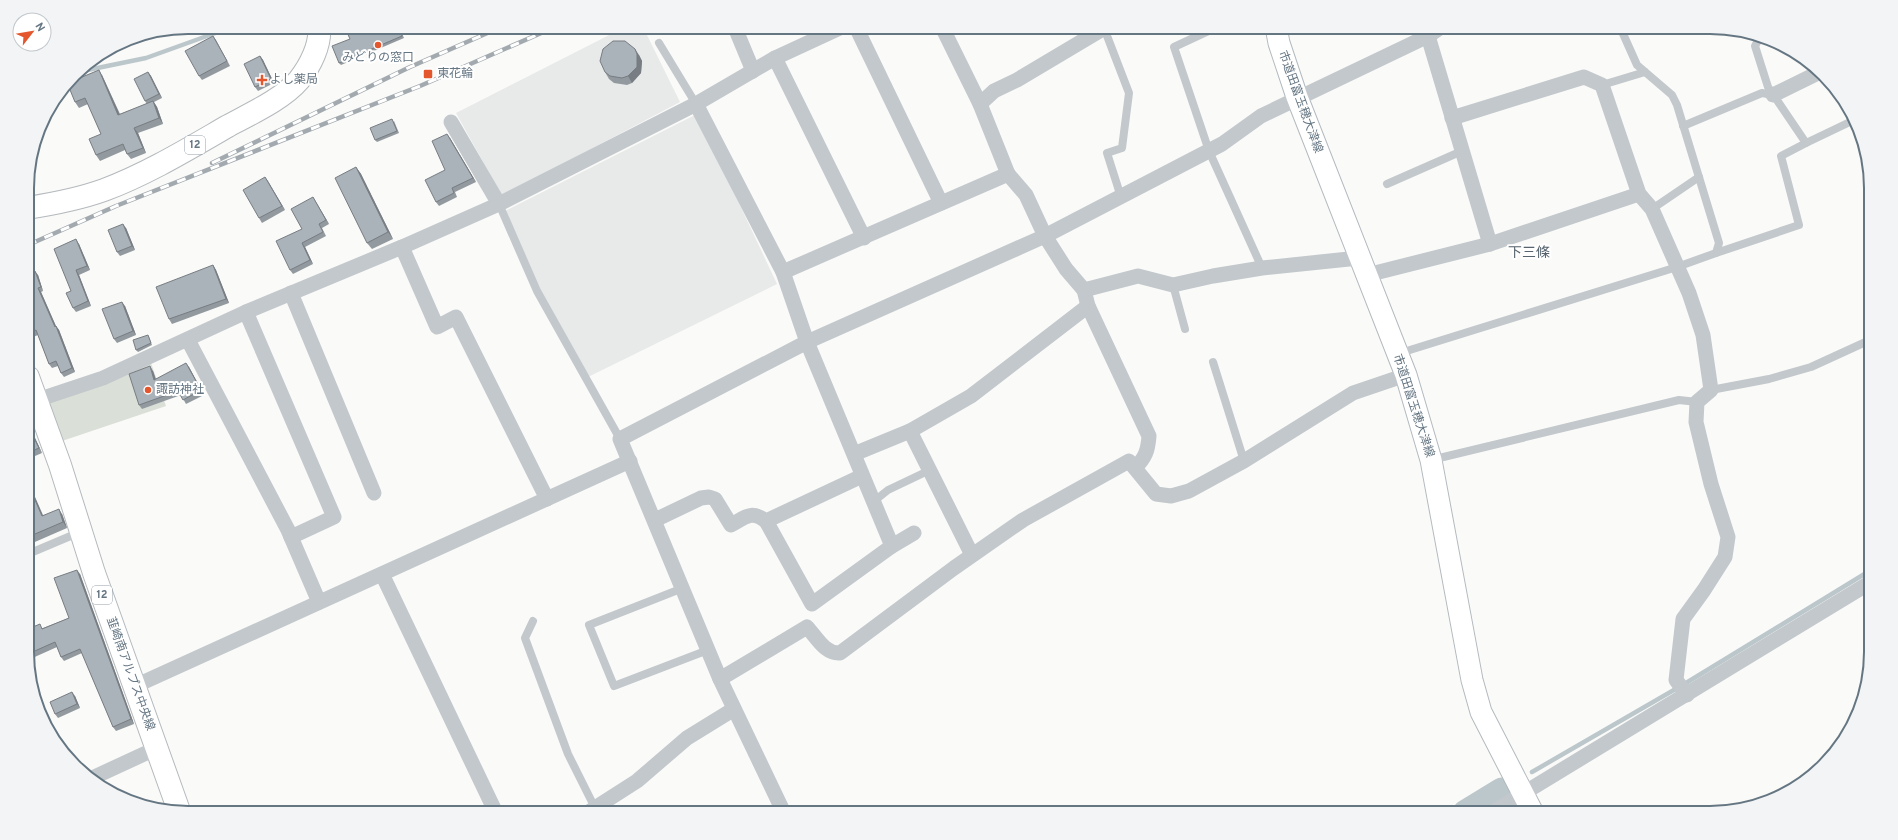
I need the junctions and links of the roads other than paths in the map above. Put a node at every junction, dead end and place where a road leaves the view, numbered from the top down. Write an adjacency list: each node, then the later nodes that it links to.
1 (320, 34): 38 (main road, 12)
2 (738, 34): 16 (street)
3 (827, 34): 15 (street)
4 (859, 34): 36 (street)
5 (945, 34): 23 (street)
6 (1095, 34): 23 (street)
7 (1107, 34): 35 (lane)
8 (1202, 34): 29 (lane)
9 (1277, 34): 21 (street, 市道田富玉穂大津線)
10 (1431, 34): 12 (street)
11 (1623, 34): 17 (lane)
12 (1428, 36): 21 (street); 24 (street)
13 (1758, 42): 20 (lane)
14 (659, 43): 22 (lane)
15 (775, 58): 16 (street); 41 (street)
16 (753, 71): 22 (street)
17 (1645, 72): 19 (lane); 27 (lane)
18 (1814, 75): 20 (street)
19 (1602, 85): 24 (street); 34 (street)
20 (1773, 95): 27 (lane); 28 (lane)
21 (1297, 97): 29 (street); 45 (street, 市道田富玉穂大津線)
22 (696, 104): 37 (street); 48 (street)
23 (980, 104): 31 (street)
24 (1452, 118): 30 (street)
25 (452, 122): 37 (street)
26 (1849, 122): 28 (lane)
27 (1683, 126): 32 (lane)
28 (1806, 143): 44 (lane)
29 (1208, 151): 35 (street); 47 (lane)
30 (1462, 151): 33 (lane); 42 (street)
31 (1008, 174): 36 (street); 40 (street)
32 (1699, 177): 39 (lane); 44 (lane)
33 (1387, 184)
34 (1639, 194): 39 (street); 42 (street)
35 (1121, 197): 40 (street)
36 (941, 203): 41 (street)
37 (499, 204): 43 (street); 67 (lane)
38 (34, 207)
39 (1652, 209): 46 (street)
40 (1044, 236): 51 (street); 57 (street)
41 (864, 238): 48 (street)
42 (1490, 244): 49 (street)
43 (402, 247): 52 (street); 76 (street)
44 (1716, 253): 46 (lane)
45 (1359, 256): 47 (street); 49 (street, 市道田富玉穂大津線)
46 (1677, 267): 59 (lane); 62 (street)
47 (1262, 268): 50 (street)
48 (783, 272): 57 (street)
49 (1366, 275): 59 (street, 市道田富玉穂大津線)
50 (1173, 285): 51 (street); 55 (lane)
51 (1084, 290): 53 (street)
52 (290, 293): 54 (street); 75 (street)
53 (1088, 306): 66 (street); 72 (street)
54 (246, 312): 56 (street); 82 (street)
55 (1185, 329)
56 (188, 340): 63 (street); 82 (street)
57 (807, 342): 67 (street); 68 (street)
58 (1864, 343): 62 (lane)
59 (1397, 354): 61 (street, 市道田富玉穂大津線)
60 (1213, 362): 71 (lane)
61 (1406, 376): 69 (street, 市道田富玉穂大津線); 71 (street)
62 (1711, 390): 64 (street)
63 (34, 400)
64 (1697, 402): 69 (lane); 94 (street)
65 (34, 406): 80 (main road, 韮崎南アルプス中央線 / 12)
66 (910, 431): 68 (street); 73 (street)
67 (620, 439): 70 (street)
68 (854, 454): 74 (street)
69 (1431, 460): 98 (street, 市道田富玉穂大津線)
70 (630, 461): 76 (street); 78 (street)
71 (1244, 461): 72 (street)
72 (1135, 468): 85 (street)
73 (930, 470): 77 (lane); 85 (street)
74 (862, 476): 77 (street); 79 (street)
75 (374, 493)
76 (546, 499): 86 (street)
77 (873, 502): 83 (street)
78 (655, 520): 79 (street); 88 (street)
79 (766, 521): 83 (street)
80 (81, 532): 84 (lane); 93 (main road, 韮崎南アルプス中央線 / 12)
81 (914, 533): 83 (street)
82 (291, 537): 89 (street)
83 (892, 546)
84 (34, 552)
85 (972, 555): 92 (street)
86 (382, 574): 89 (street); 100 (street)
87 (1864, 586): 94 (street)
88 (683, 588): 91 (street); 91 (lane)
89 (319, 602): 93 (street)
90 (533, 621): 101 (lane)
91 (708, 650): 92 (street)
92 (720, 679): 95 (street)
93 (135, 686): 96 (main road, 韮崎南アルプス中央線 / 12)
94 (1682, 689): 98 (street)
95 (734, 709): 102 (street); 103 (street)
96 (157, 748): 97 (street); 99 (main road, 韮崎南アルプス中央線 / 12)
97 (97, 776)
98 (1522, 794): 104 (street); 105 (street, 市道田富玉穂大津線)
99 (177, 806)
100 (493, 806)
101 (589, 806)
102 (597, 806)
103 (781, 806)
104 (1502, 806)
105 (1529, 806)

